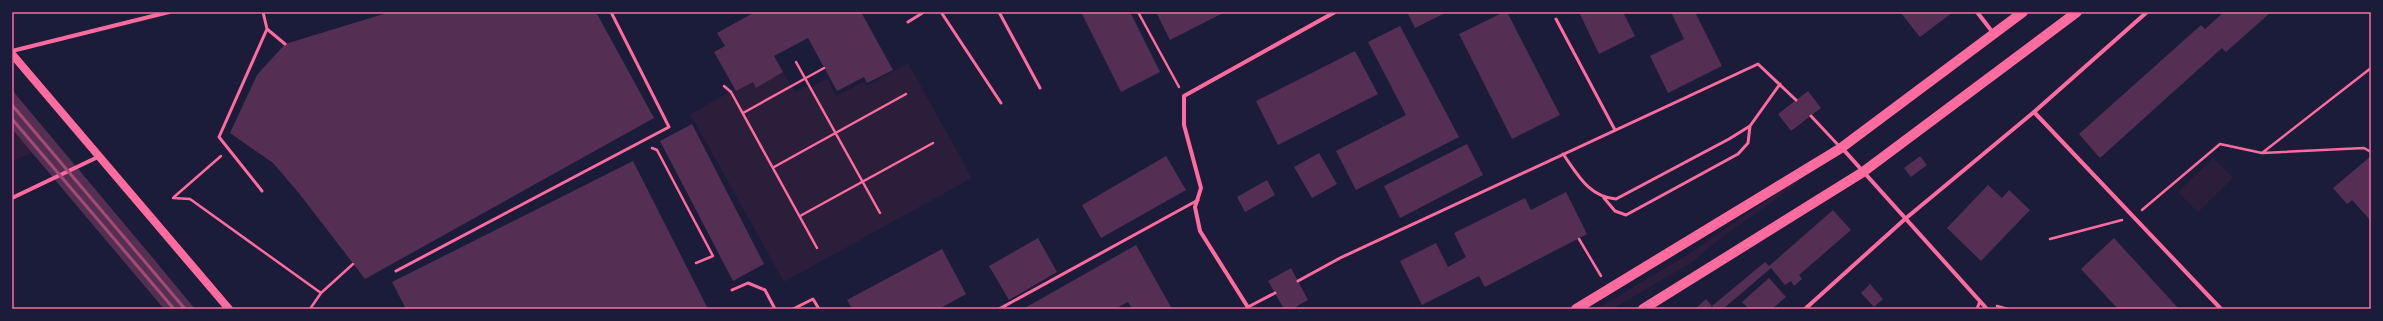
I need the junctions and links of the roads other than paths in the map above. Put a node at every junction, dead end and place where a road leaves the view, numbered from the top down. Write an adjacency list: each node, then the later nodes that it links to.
1 (169, 12): 17 (street)
2 (263, 12): 14 (lane)
3 (611, 12): 36 (lane)
4 (924, 12): 13 (lane)
5 (941, 12): 22 (lane)
6 (999, 12): 20 (lane)
7 (1335, 12): 34 (street)
8 (1977, 12): 15 (street)
9 (2023, 12): 15 (main road)
10 (2077, 12): 30 (main road)
11 (2147, 12): 23 (street)
12 (1556, 19): 26 (lane)
13 (908, 22)
14 (267, 29): 16 (lane); 31 (lane)
15 (1994, 34): 27 (main road)
16 (286, 44)
17 (12, 50)
18 (12, 54): 29 (main road)
19 (1780, 84): 21 (lane); 25 (lane); 26 (lane)
20 (1040, 88)
21 (1796, 100)
22 (1001, 103)
23 (2034, 112): 35 (street); 52 (street)
24 (1811, 116): 27 (lane)
25 (1750, 126): 33 (lane); 33 (lane)
26 (1615, 130): 28 (lane)
27 (1841, 148): 30 (street); 47 (main road)
28 (1563, 154): 33 (lane); 37 (lane)
29 (100, 156): 32 (street); 42 (main road)
30 (1863, 172): 35 (street); 48 (main road)
31 (262, 191)
32 (12, 198)
33 (1604, 198)
34 (1198, 200): 41 (street); 46 (lane)
35 (1905, 218): 40 (street); 49 (street)
36 (396, 271)
37 (1298, 281)
38 (732, 290): 43 (lane)
39 (1275, 293): 41 (lane)
40 (1980, 301): 50 (lane); 51 (street)
41 (1249, 308)
42 (228, 309)
43 (775, 309)
44 (793, 309): 45 (lane)
45 (818, 309)
46 (999, 309)
47 (1576, 309)
48 (1643, 309)
49 (1805, 309)
50 (1977, 309)
51 (1986, 309)
52 (2221, 309)

